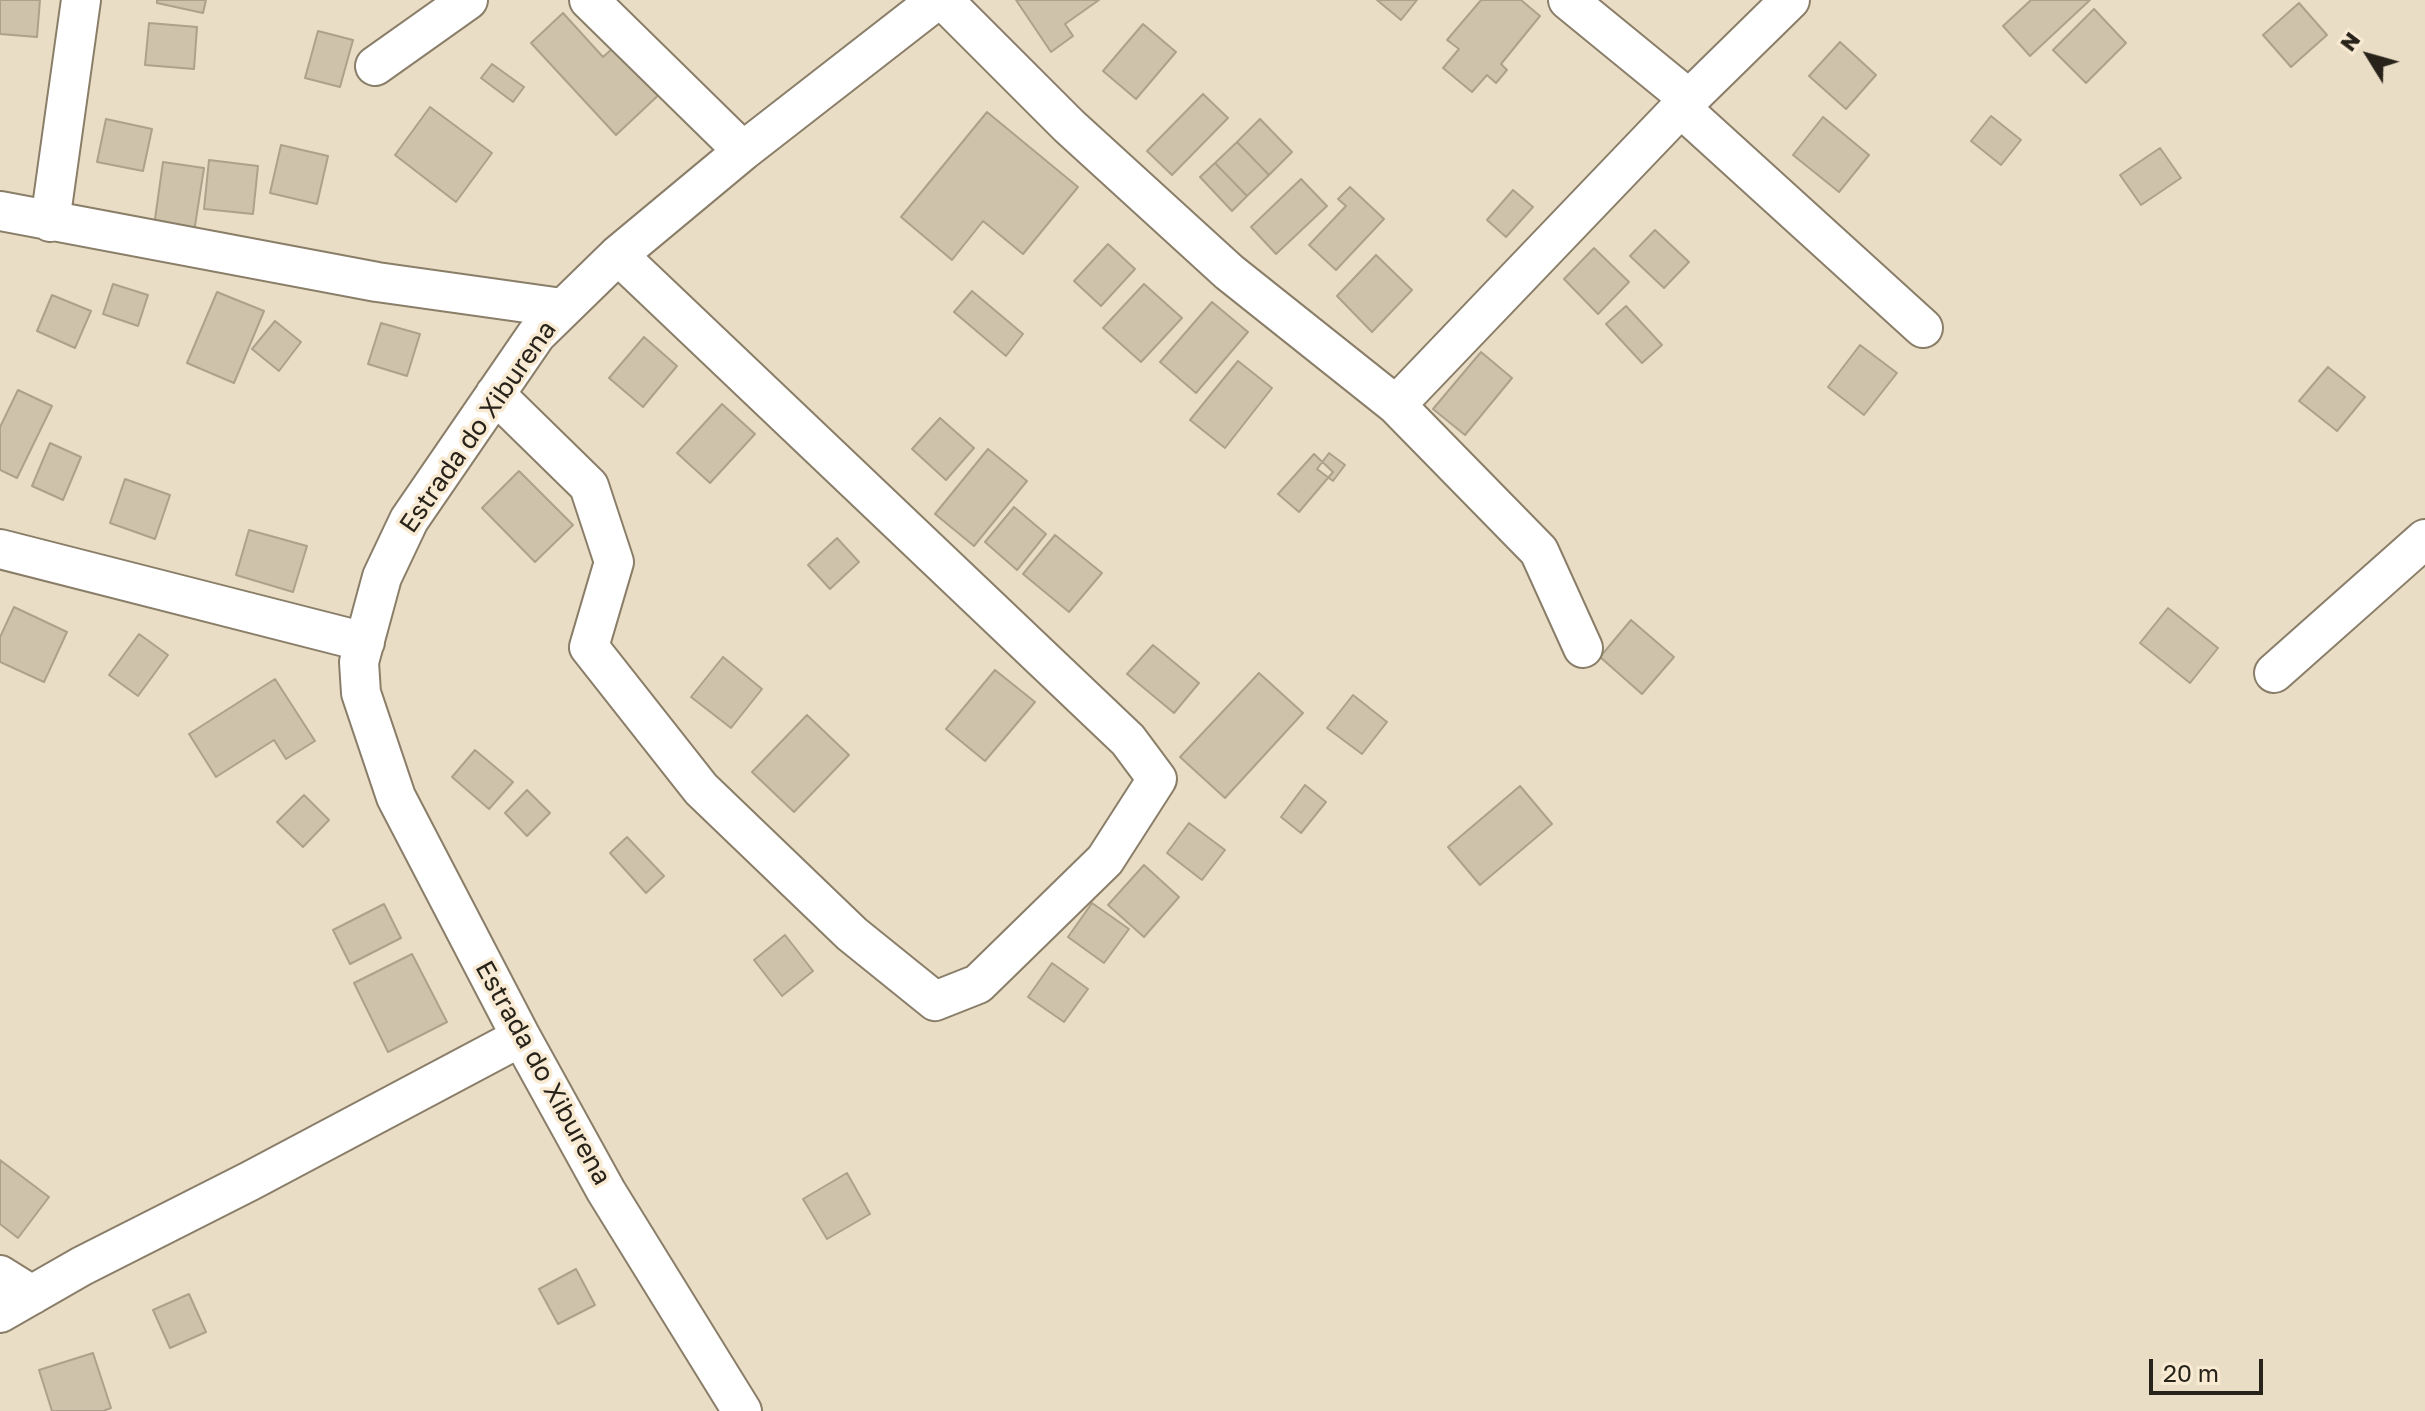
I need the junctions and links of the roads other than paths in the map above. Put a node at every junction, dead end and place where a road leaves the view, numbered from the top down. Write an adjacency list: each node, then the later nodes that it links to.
1 (81, 0): 11 (street)
2 (468, 0): 7 (street)
3 (589, 0): 9 (street)
4 (940, 0): 9 (street, Estrada do Xiburena); 16 (street)
5 (1568, 0): 8 (street)
6 (1790, 0): 8 (street)
7 (375, 66)
8 (1685, 104): 14 (street); 16 (street)
9 (743, 151): 12 (street, Estrada do Xiburena)
10 (0, 211): 11 (street)
11 (50, 222): 13 (street)
12 (618, 255): 13 (street, Estrada do Xiburena); 15 (street)
13 (562, 308): 15 (street, Estrada do Xiburena)
14 (1923, 328)
15 (495, 394): 19 (street, Estrada do Xiburena)
16 (1396, 405): 20 (street)
17 (2425, 539): 21 (street)
18 (0, 549): 19 (street)
19 (365, 642): 22 (street, Estrada do Xiburena)
20 (1583, 648)
21 (2274, 673)
22 (521, 1037): 24 (street); 25 (street, Estrada do Xiburena)
23 (0, 1275): 24 (street)
24 (16, 1304)
25 (742, 1411)

